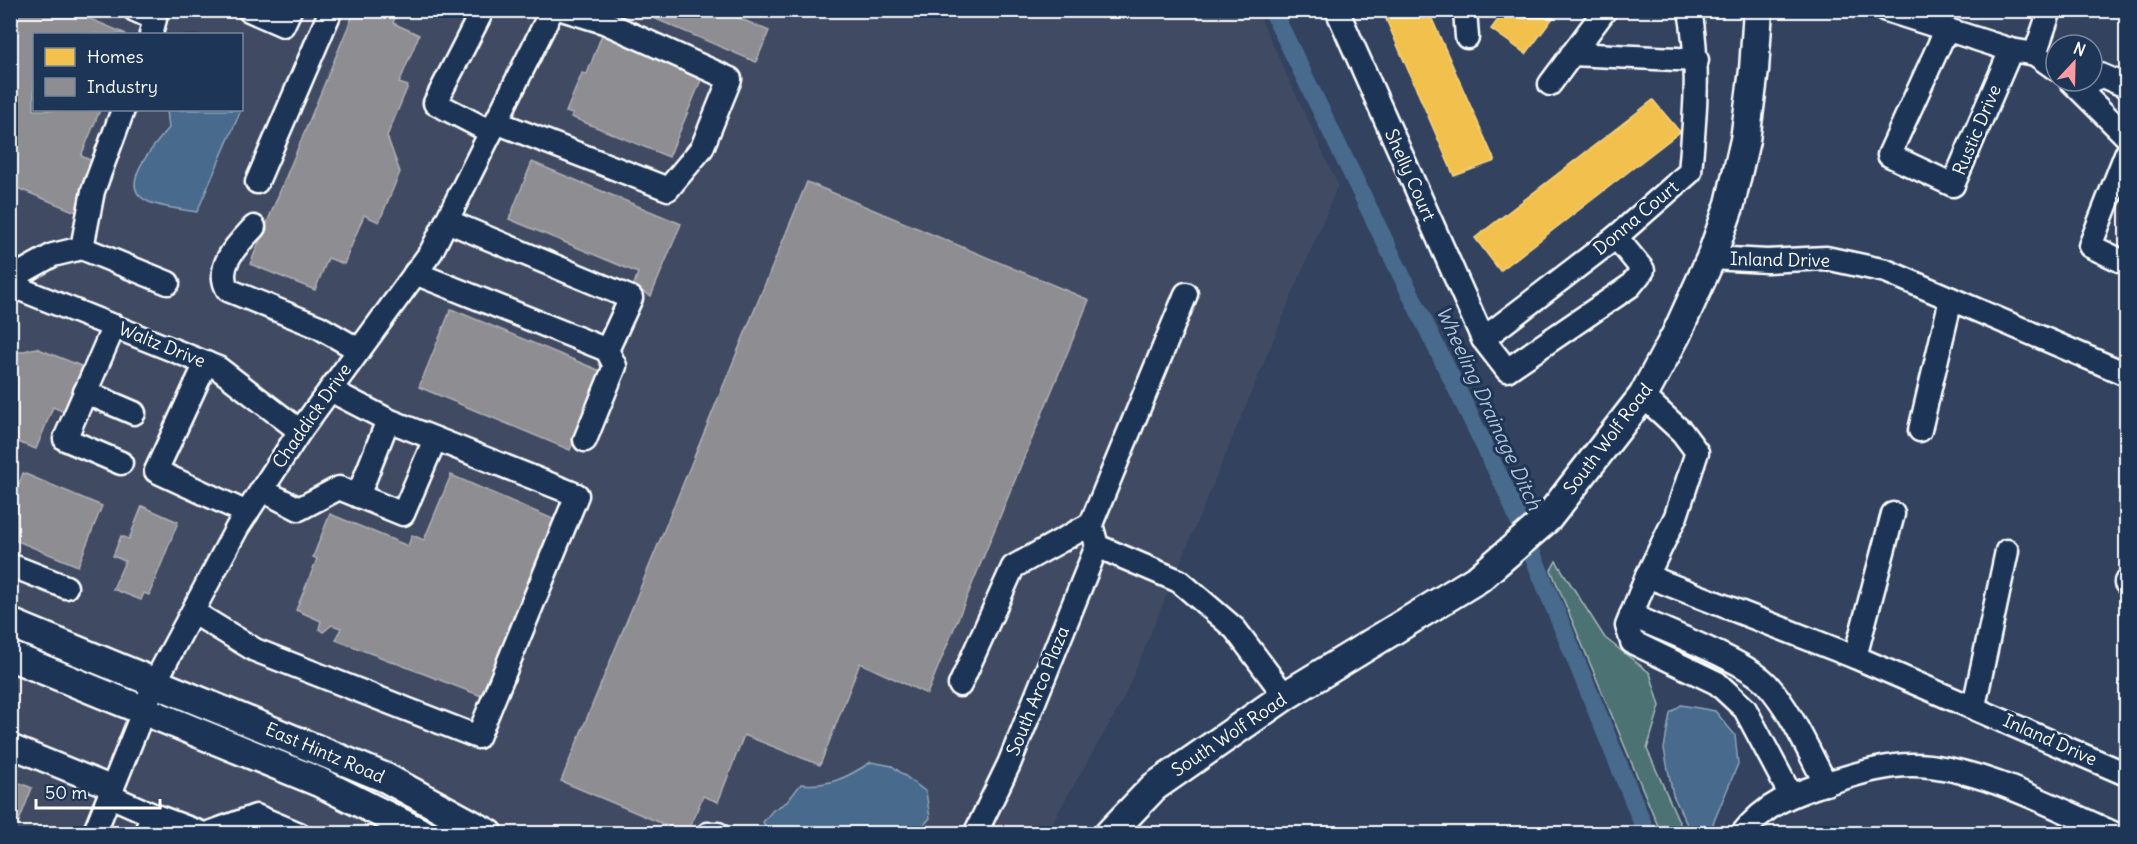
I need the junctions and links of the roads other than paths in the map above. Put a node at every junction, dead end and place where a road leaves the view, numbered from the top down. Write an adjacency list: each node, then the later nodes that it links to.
1 (135, 10): 17 (street)
2 (249, 10): 3 (street)
3 (290, 10)
4 (331, 10): 32 (street)
5 (470, 10): 29 (street)
6 (552, 10): 29 (street, Chaddick Drive)
7 (565, 10): 29 (street)
8 (1337, 10): 46 (street, Shelly Court)
9 (1465, 10): 18 (street)
10 (1605, 10): 20 (street)
11 (1699, 10): 14 (street)
12 (1758, 10): 37 (main road, South Wolf Road)
13 (2050, 10): 21 (street)
14 (1690, 11): 22 (street, Donna Court)
15 (1893, 11): 16 (street)
16 (1946, 30): 19 (street); 19 (street, Rustic Drive)
17 (151, 33)
18 (1467, 37)
19 (2011, 50): 21 (street)
20 (1572, 54): 22 (street); 25 (street)
21 (2035, 54): 23 (street)
22 (1697, 60): 35 (street, Donna Court)
23 (2044, 60)
24 (2104, 77): 26 (street)
25 (1550, 84)
26 (2127, 86)
27 (2085, 93): 30 (street)
28 (123, 111): 36 (street)
29 (493, 127): 33 (street, Chaddick Drive)
30 (2127, 136)
31 (2127, 154): 38 (street)
32 (257, 182)
33 (447, 221): 39 (street, Chaddick Drive); 48 (street)
34 (254, 227): 47 (street)
35 (1616, 237): 46 (street, Donna Court); 46 (street, Shelly Court)
36 (82, 248): 40 (street); 41 (street)
37 (1711, 258): 44 (street, Inland Drive); 53 (main road, South Wolf Road)
38 (2127, 263)
39 (415, 273): 47 (street, Chaddick Drive); 48 (street)
40 (10, 279)
41 (168, 283)
42 (10, 285): 45 (street, Waltz Drive)
43 (1186, 294): 65 (street)
44 (1951, 299): 50 (street, Inland Drive); 56 (street)
45 (114, 326): 49 (street, Waltz Drive); 52 (street)
46 (1483, 339)
47 (359, 350): 51 (street, Chaddick Drive)
48 (607, 350): 59 (street)
49 (206, 363): 57 (street, Waltz Drive); 63 (street)
50 (2127, 374)
51 (330, 390): 55 (street); 57 (street, Chaddick Drive)
52 (85, 392): 54 (street); 60 (street)
53 (1643, 396): 69 (street); 78 (main road, South Wolf Road)
54 (134, 413)
55 (388, 420): 58 (street); 62 (street)
56 (1920, 430)
57 (300, 431): 61 (street, Chaddick Drive)
58 (435, 439): 62 (street); 71 (street)
59 (585, 440)
60 (121, 463)
61 (262, 490): 62 (street); 63 (street, Chaddick Drive)
62 (358, 496)
63 (247, 513): 71 (street, Chaddick Drive)
64 (1893, 514): 75 (street)
65 (1091, 524): 66 (street); 77 (street)
66 (1097, 546): 78 (street); 94 (street, South Arco Plaza)
67 (2007, 551): 79 (street)
68 (10, 566): 70 (street)
69 (1647, 576): 72 (street); 75 (street, Inland Drive)
70 (66, 587)
71 (193, 612): 76 (street, Chaddick Drive)
72 (1629, 620): 83 (street); 85 (street)
73 (10, 623): 76 (main road, East Hintz Road)
74 (10, 656): 80 (main road, East Hintz Road)
75 (1855, 657): 79 (street, Inland Drive)
76 (155, 682): 80 (street, Chaddick Drive); 91 (main road, East Hintz Road)
77 (960, 685)
78 (1285, 696): 95 (main road, South Wolf Road)
79 (1974, 706): 82 (street, Inland Drive)
80 (145, 711): 84 (street, Chaddick Drive); 90 (main road, East Hintz Road)
81 (10, 746): 84 (street)
82 (2127, 774)
83 (1826, 783): 85 (street); 97 (street)
84 (111, 792): 86 (street); 87 (street, Chaddick Drive)
85 (1790, 794): 96 (street)
86 (149, 824): 88 (street)
87 (94, 834)
88 (205, 834): 89 (street)
89 (299, 834)
90 (423, 834)
91 (489, 834)
92 (708, 834): 93 (street)
93 (718, 834)
94 (975, 834)
95 (1109, 834)
96 (1742, 834)
97 (2115, 834)

